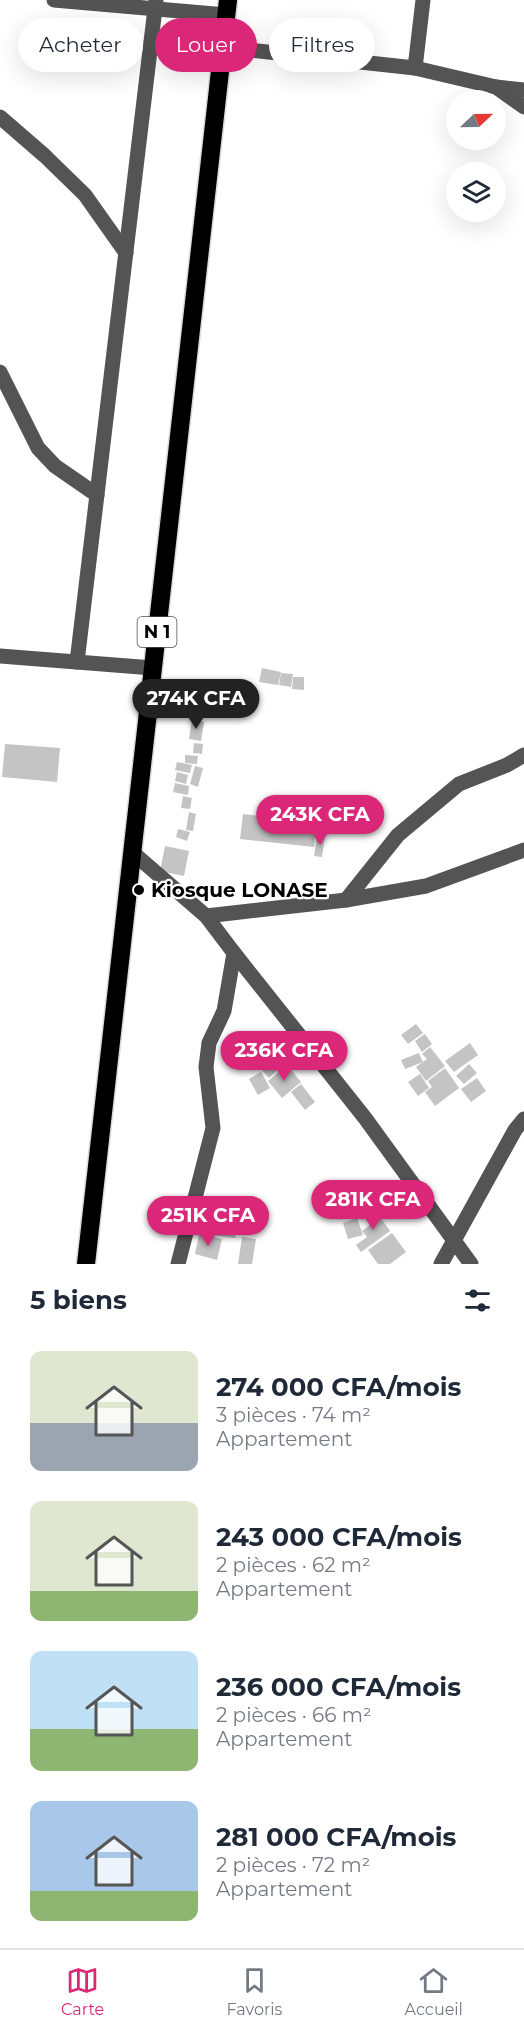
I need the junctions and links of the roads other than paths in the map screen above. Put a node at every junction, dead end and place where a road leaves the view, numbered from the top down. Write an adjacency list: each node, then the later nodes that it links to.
1 (54, 0): 3 (street)
2 (423, 0): 6 (street)
3 (156, 4): 4 (street); 12 (street)
4 (227, 8)
5 (257, 51): 6 (street)
6 (415, 68): 8 (street)
7 (219, 72): 17 (highway, N 1)
8 (496, 87): 9 (street); 10 (street)
9 (524, 90)
10 (524, 107)
11 (0, 117): 12 (street)
12 (126, 253): 14 (street)
13 (0, 372): 14 (street)
14 (97, 495): 16 (street)
15 (0, 656): 16 (street)
16 (77, 662): 17 (street)
17 (153, 668): 20 (highway, N 1)
18 (524, 755): 21 (street)
19 (524, 850): 21 (street)
20 (132, 852): 22 (street); 26 (highway, N 1)
21 (346, 900): 22 (street)
22 (206, 916): 23 (street)
23 (234, 953): 25 (street); 27 (street)
24 (524, 1119): 25 (street)
25 (455, 1240): 28 (street); 29 (street)
26 (86, 1264)
27 (178, 1264)
28 (441, 1264)
29 (471, 1264)

